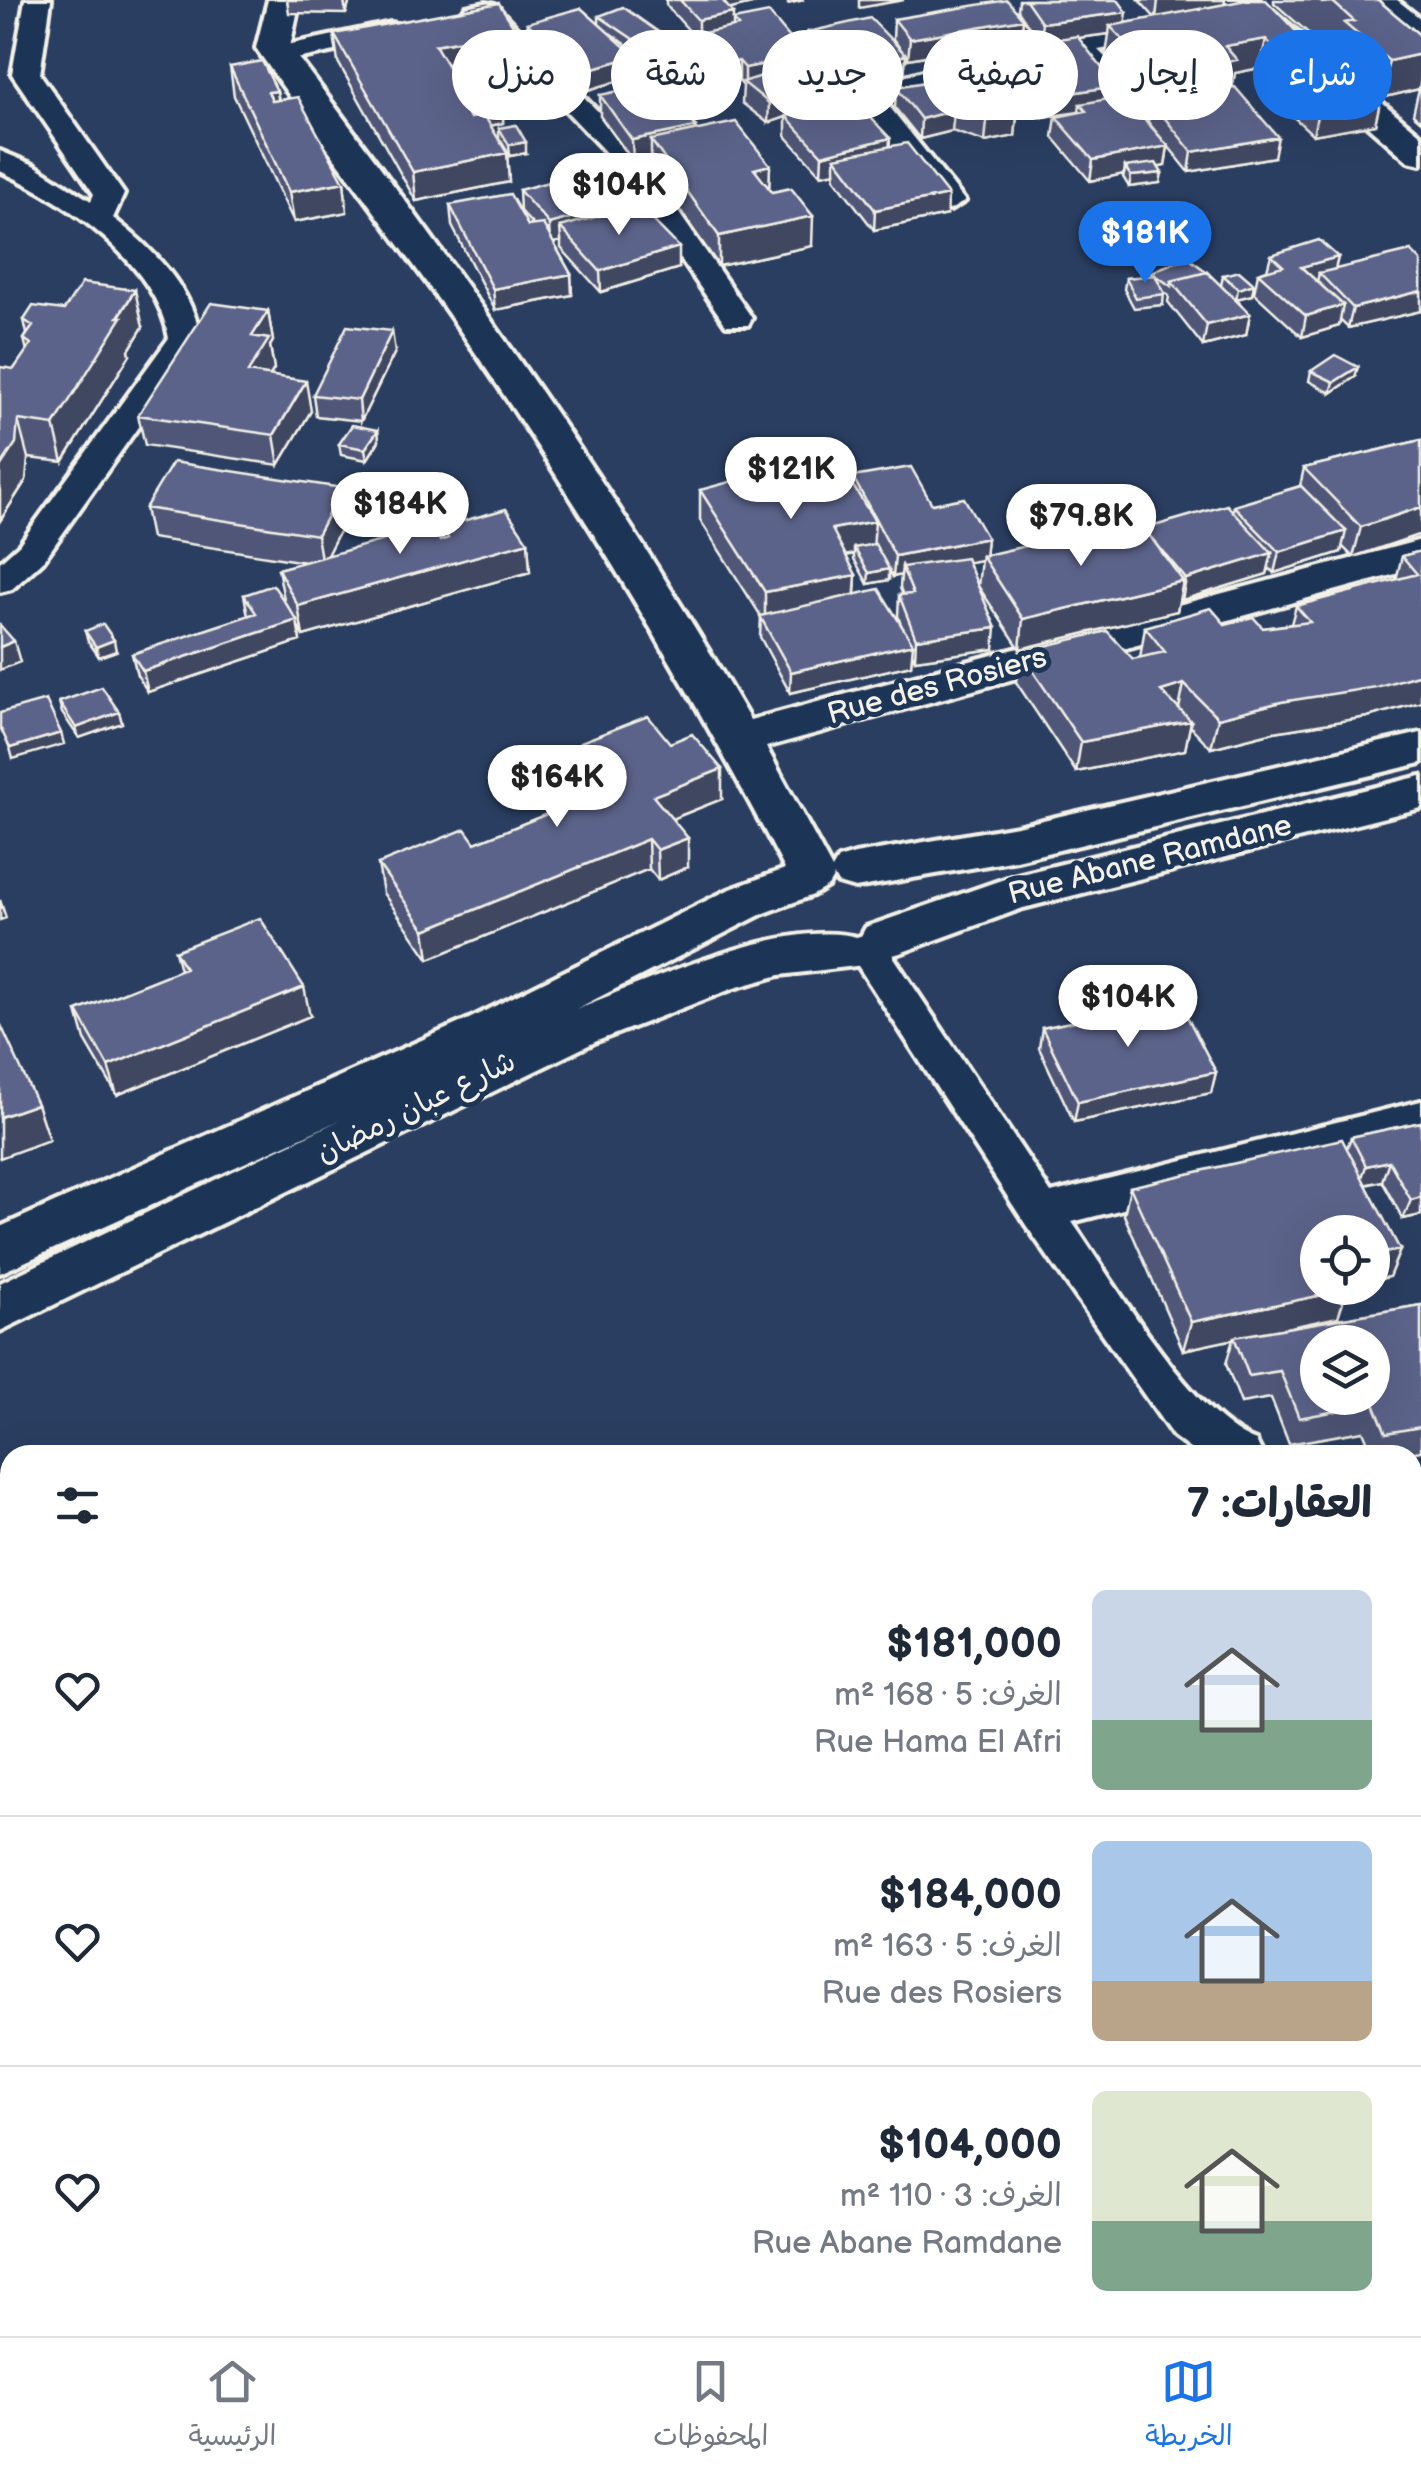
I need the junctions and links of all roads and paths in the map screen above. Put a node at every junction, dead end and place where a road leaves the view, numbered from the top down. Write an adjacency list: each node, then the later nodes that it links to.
1 (38, 0): 16 (street)
2 (284, 0): 10 (street)
3 (1380, 0): 7 (street)
4 (1230, 14): 8 (street); 13 (street)
5 (448, 19): 17 (street)
6 (410, 27): 10 (street)
7 (1421, 32)
8 (1078, 44)
9 (1078, 45): 11 (street)
10 (278, 56): 20 (street)
11 (1098, 66)
12 (923, 79): 15 (street)
13 (1421, 153)
14 (0, 160): 16 (street)
15 (950, 201)
16 (98, 218): 19 (street)
17 (737, 318)
18 (1421, 553): 20 (street, Rue des Rosiers)
19 (0, 581)
20 (742, 738): 23 (street)
21 (1421, 748): 23 (street, شارع عبان رمضان)
22 (1421, 792): 24 (street, Rue Abane Ramdane)
23 (821, 876): 24 (street); 24 (street); 27 (street, شارع عبان رمضان)
24 (866, 947): 26 (street); 28 (street, شارع عبان رمضان)
25 (1421, 1117): 26 (street)
26 (1042, 1213): 29 (street)
27 (0, 1251)
28 (0, 1308)
29 (1218, 1445)

